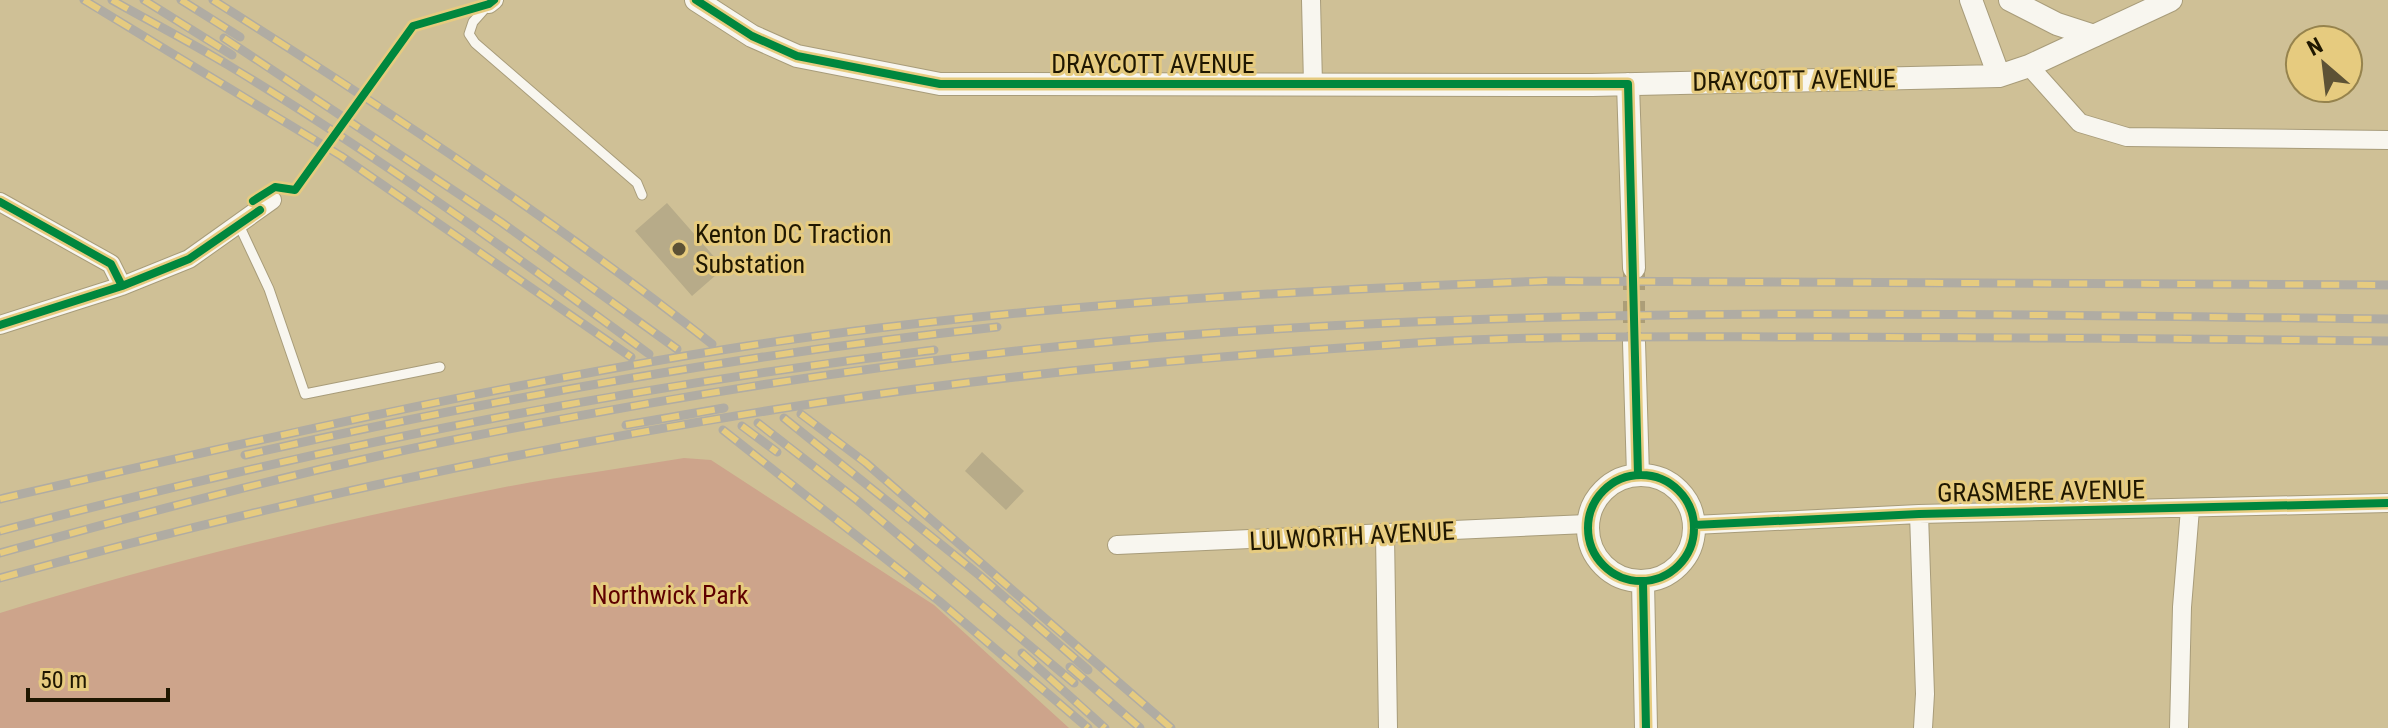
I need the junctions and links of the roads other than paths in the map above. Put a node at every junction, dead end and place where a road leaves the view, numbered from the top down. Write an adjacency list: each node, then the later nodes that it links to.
1 (696, 0): 10 (street, DRAYCOTT AVENUE)
2 (1311, 0): 10 (street)
3 (1971, 0): 9 (street)
4 (2010, 0): 7 (street)
5 (2171, 0): 7 (street, DRAYCOTT AVENUE)
6 (492, 2): 13 (lane)
7 (2094, 36): 8 (street, DRAYCOTT AVENUE)
8 (2029, 66): 9 (street, DRAYCOTT AVENUE); 12 (street)
9 (1999, 76): 11 (street, DRAYCOTT AVENUE)
10 (1313, 84): 11 (street, DRAYCOTT AVENUE)
11 (1628, 84): 17 (street)
12 (2388, 140)
13 (642, 195)
14 (272, 200): 16 (street)
15 (0, 202): 18 (street)
16 (239, 225): 18 (street); 21 (lane)
17 (1634, 268)
18 (122, 286): 19 (street)
19 (0, 325)
20 (1634, 342): 22 (street)
21 (440, 367)
22 (1638, 475): 26 (street); 27 (street)
23 (2388, 503): 24 (street, GRASMERE AVENUE)
24 (2190, 509): 25 (street, GRASMERE AVENUE); 34 (street)
25 (1919, 514): 27 (street, GRASMERE AVENUE); 33 (street)
26 (1587, 524): 28 (street, LULWORTH AVENUE); 30 (street)
27 (1694, 525): 30 (street)
28 (1385, 535): 29 (street, LULWORTH AVENUE); 31 (street)
29 (1117, 545)
30 (1643, 582): 32 (street)
31 (1388, 728)
32 (1646, 728)
33 (1923, 728)
34 (2179, 728)

